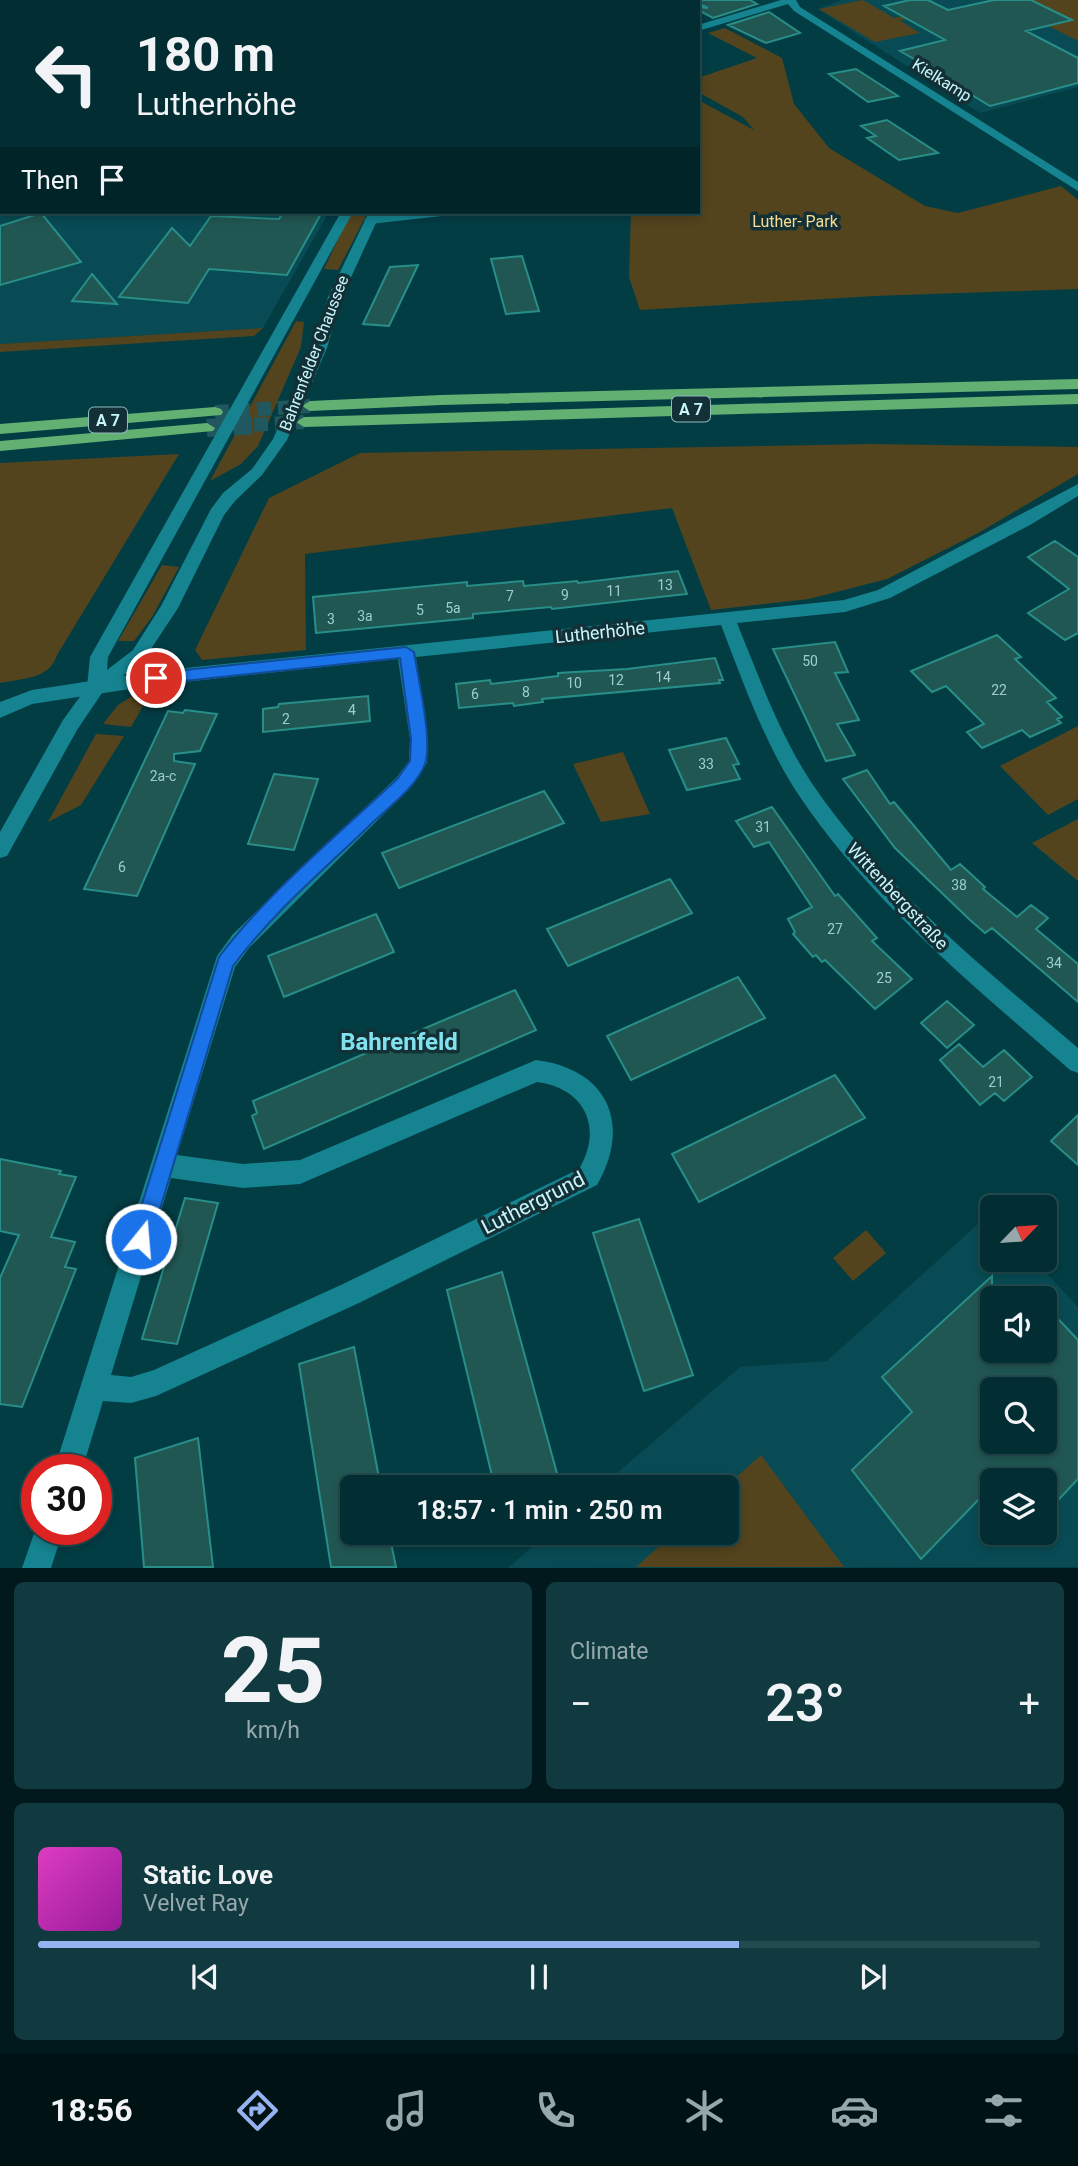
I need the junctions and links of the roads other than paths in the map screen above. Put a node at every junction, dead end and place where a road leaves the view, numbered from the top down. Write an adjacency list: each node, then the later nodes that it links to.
1 (790, 0): 2 (street); 3 (street, Kielkamp)
2 (700, 27)
3 (1078, 187)
4 (345, 214): 18 (street, Bahrenfelder Chaussee)
5 (407, 214): 6 (street)
6 (372, 216): 18 (street, Bahrenfelder Chaussee)
7 (1078, 384): 9 (highway, A 7)
8 (1078, 400): 11 (highway, A 7)
9 (310, 406)
10 (215, 412): 13 (highway, A 7)
11 (304, 422)
12 (207, 428): 14 (highway, A 7)
13 (0, 429)
14 (0, 446)
15 (1078, 489): 16 (street, Lutherhöhe)
16 (727, 619): 17 (street, Lutherhöhe); 21 (street, Wittenbergstraße)
17 (406, 652): 18 (street, Lutherhöhe); 22 (street)
18 (96, 688): 19 (street, Lutherhöhe); 20 (street, Bahrenfelder Chaussee)
19 (4, 706)
20 (0, 850)
21 (1078, 1062)
22 (163, 1165): 23 (street); 23 (street, Luthergrund)
23 (96, 1387): 24 (street)
24 (73, 1454)
25 (44, 1545): 26 (street)
26 (36, 1567)

